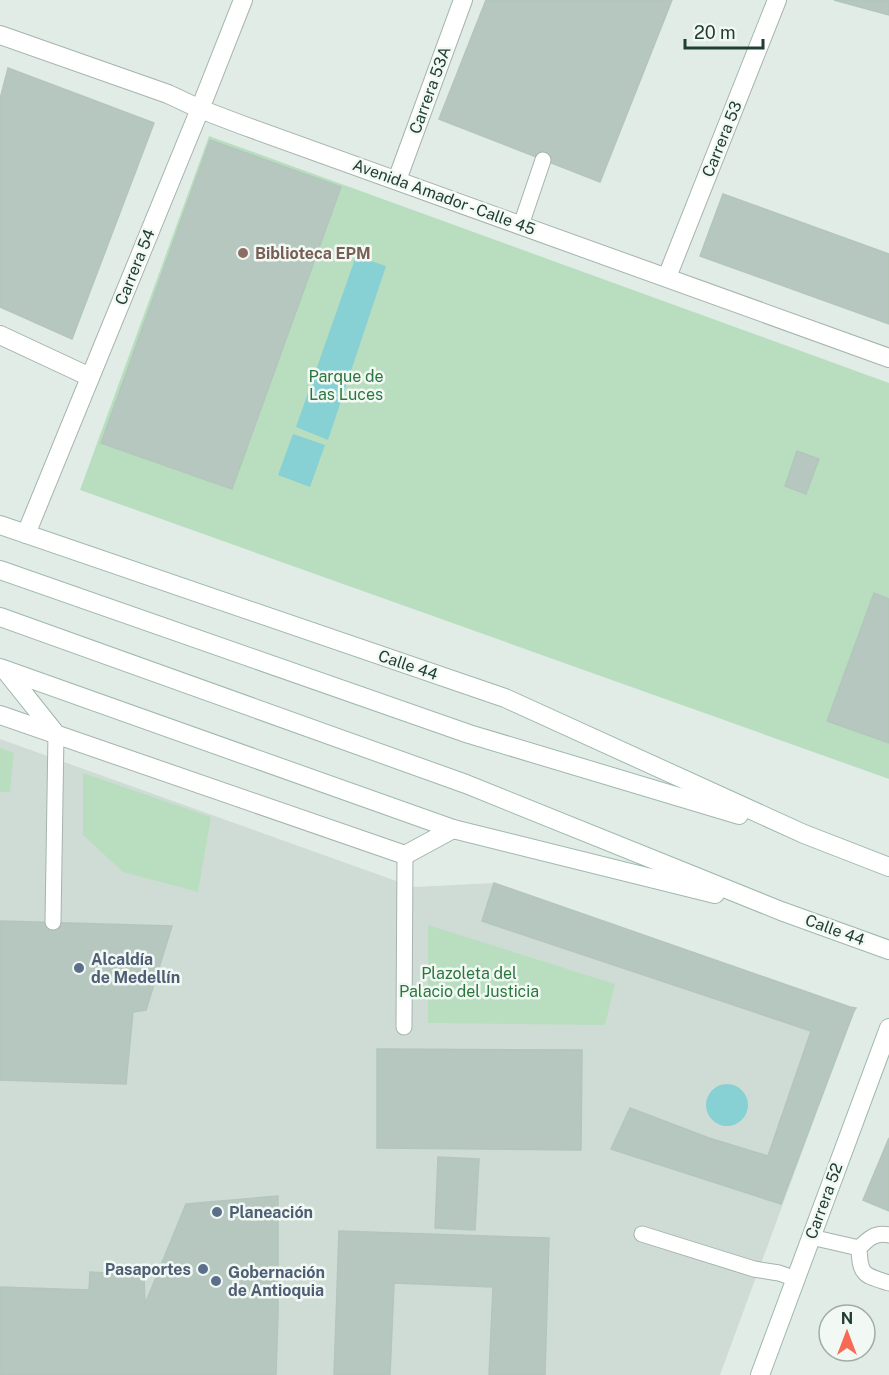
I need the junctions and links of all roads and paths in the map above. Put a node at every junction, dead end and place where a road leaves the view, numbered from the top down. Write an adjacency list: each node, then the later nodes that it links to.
1 (243, 0): 5 (main road, Carrera 54)
2 (463, 0): 7 (main road, Carrera 53A)
3 (777, 0): 9 (main road, Carrera 53)
4 (0, 34): 5 (main road, Avenida Amador - Calle 45)
5 (200, 109): 7 (main road, Avenida Amador - Calle 45); 12 (main road, Carrera 54)
6 (543, 160): 8 (lane)
7 (397, 180): 8 (main road, Avenida Amador - Calle 45)
8 (521, 225): 9 (main road, Avenida Amador - Calle 45)
9 (667, 278): 11 (main road, Avenida Amador - Calle 45)
10 (0, 335): 12 (main road)
11 (889, 358)
12 (90, 377): 14 (main road, Carrera 54)
13 (0, 525): 14 (main road, Calle 44)
14 (26, 534): 21 (main road, Calle 44)
15 (0, 570): 21 (main road, Calle 44)
16 (0, 617): 24 (main road, Calle 44)
17 (3, 669): 19 (main road); 20 (main road, Calle 44)
18 (0, 715): 19 (main road)
19 (56, 734): 22 (main road); 25 (lane)
20 (453, 829): 22 (main road); 24 (main road, Calle 44)
21 (804, 834): 23 (main road, Calle 44)
22 (405, 855): 27 (lane)
23 (889, 867)
24 (781, 911): 26 (main road, Calle 44)
25 (53, 922)
26 (889, 950)
27 (404, 1027)
28 (889, 1028): 31 (main road, Carrera 52)
29 (642, 1234): 33 (lane)
30 (889, 1235): 32 (lane)
31 (812, 1236): 32 (lane); 33 (main road, Carrera 52)
32 (859, 1248): 34 (lane)
33 (796, 1279): 35 (main road, Carrera 52)
34 (889, 1283)
35 (760, 1375)

